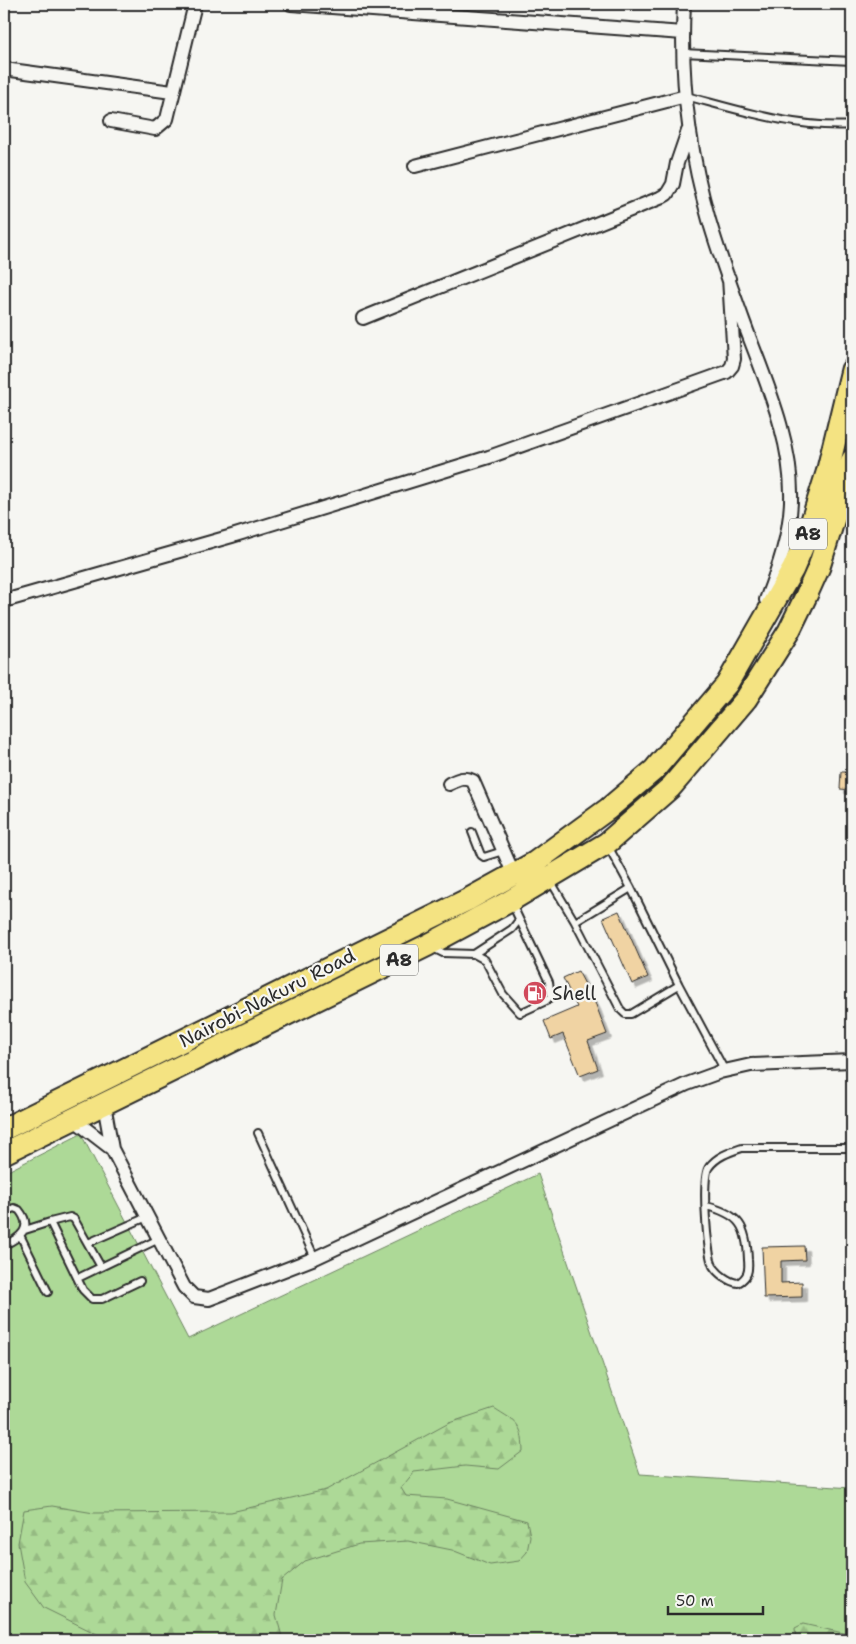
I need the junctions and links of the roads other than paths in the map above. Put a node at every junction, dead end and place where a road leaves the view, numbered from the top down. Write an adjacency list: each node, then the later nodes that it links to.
1 (195, 4): 8 (street)
2 (291, 4): 4 (street)
3 (684, 4): 4 (street)
4 (682, 33): 5 (street)
5 (683, 53): 6 (lane); 9 (street)
6 (852, 61)
7 (4, 69): 8 (street)
8 (172, 92): 10 (street)
9 (686, 96): 11 (lane); 12 (street); 13 (street)
10 (111, 121)
11 (852, 125)
12 (689, 127): 14 (street); 15 (street)
13 (414, 166)
14 (729, 278): 18 (street); 19 (street)
15 (363, 318)
16 (852, 370): 19 (highway, A8)
17 (852, 460): 22 (highway, A8)
18 (4, 601)
19 (727, 684): 24 (highway, Nairobi-Nakuru Road / A8)
20 (449, 784): 23 (street)
21 (472, 832): 23 (lane)
22 (607, 843): 25 (highway, A8); 26 (lane)
23 (503, 851): 24 (street)
24 (514, 875): 36 (highway, Nairobi-Nakuru Road / A8)
25 (549, 878): 27 (highway, A8); 28 (lane)
26 (631, 888): 28 (lane); 31 (lane)
27 (515, 910): 29 (highway, A8); 30 (lane); 30 (lane)
28 (575, 922): 31 (lane)
29 (428, 945): 30 (lane); 34 (highway, A8)
30 (474, 954)
31 (678, 985): 33 (lane)
32 (852, 1061): 33 (street)
33 (725, 1071): 50 (street)
34 (104, 1104): 35 (highway, A8); 38 (street)
35 (73, 1119): 38 (street); 40 (highway, A8)
36 (4, 1129)
37 (258, 1133): 50 (lane)
38 (112, 1148): 43 (street)
39 (852, 1148): 41 (lane)
40 (4, 1153)
41 (706, 1206): 41 (lane)
42 (4, 1212): 45 (lane)
43 (147, 1217): 47 (street); 48 (lane)
44 (50, 1222): 45 (lane); 48 (lane); 52 (lane)
45 (25, 1230): 46 (lane)
46 (21, 1237): 49 (lane); 54 (lane)
47 (159, 1239): 50 (street); 51 (lane)
48 (88, 1243): 51 (lane)
49 (4, 1245)
50 (315, 1258)
51 (101, 1267): 52 (lane)
52 (78, 1278): 53 (lane)
53 (140, 1280)
54 (48, 1292)

